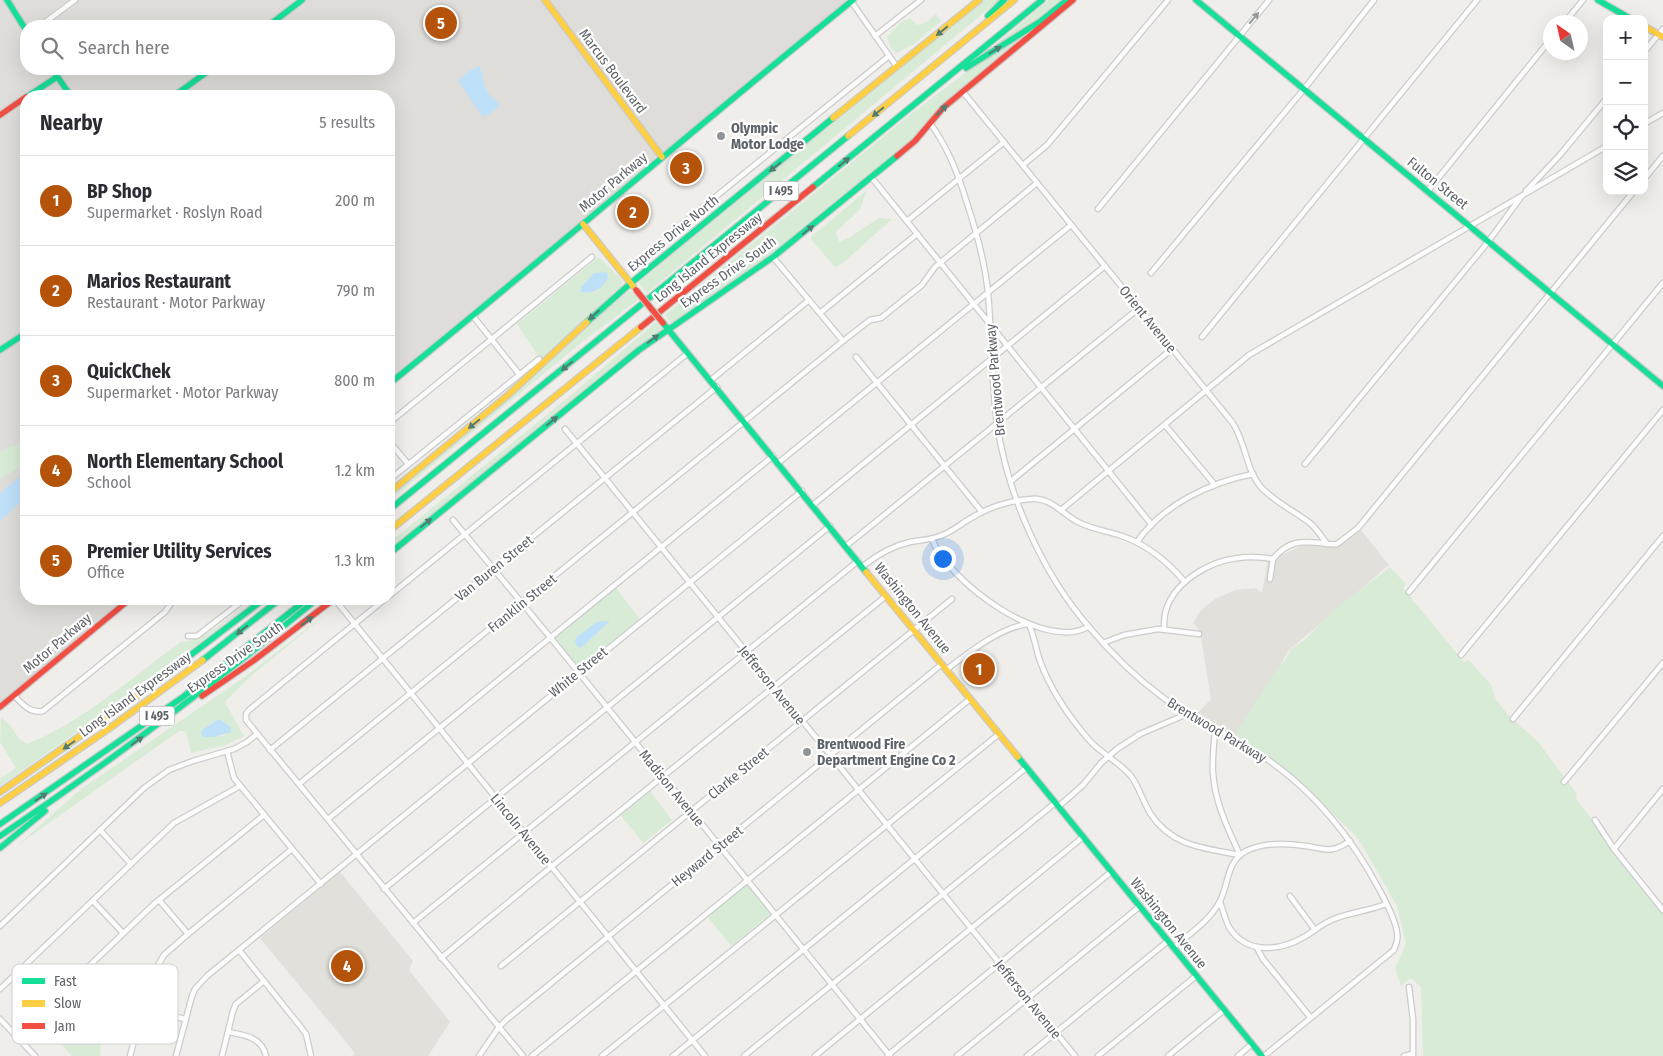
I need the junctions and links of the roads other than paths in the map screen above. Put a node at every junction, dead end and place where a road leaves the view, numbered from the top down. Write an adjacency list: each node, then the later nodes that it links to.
1 (7, 0): 24 (main road)
2 (75, 0): 22 (street)
3 (302, 0): 23 (main road)
4 (545, 0): 52 (main road, Marcus Boulevard)
5 (921, 0): 27 (street)
6 (979, 0): 32 (main road, Express Drive North, one-way to 32)
7 (1004, 0): 35 (main road)
8 (1014, 0): 35 (main road, Long Island Expressway / I 495)
9 (1042, 0): 45 (main road, Long Island Expressway / I 495)
10 (1067, 0): 45 (main road, one-way to 10)
11 (1073, 0): 40 (main road, Express Drive South)
12 (1168, 0): 53 (street)
13 (1196, 0): 28 (main road, Fulton Street)
14 (1269, 0): 28 (street, one-way to 14)
15 (1374, 0): 36 (street)
16 (1477, 0): 48 (street)
17 (1583, 0): 20 (street)
18 (1598, 0): 21 (main road)
19 (852, 1): 27 (street); 52 (main road, Motor Parkway)
20 (1570, 15)
21 (1624, 15)
22 (48, 20)
23 (276, 20)
24 (20, 21)
25 (1648, 28): 26 (main road)
26 (1662, 34): 29 (street)
27 (875, 36): 31 (street)
28 (1239, 36): 36 (main road, Fulton Street); 61 (street)
29 (1648, 48)
30 (1543, 49): 58 (street)
31 (889, 56): 32 (street); 64 (street)
32 (897, 67): 75 (main road, Express Drive North, one-way to 75)
33 (203, 75): 39 (main road)
34 (57, 76): 37 (main road); 38 (main road)
35 (916, 82): 130 (main road, Long Island Expressway / I 495, one-way to 130)
36 (1304, 89): 48 (main road, Fulton Street); 74 (street)
37 (37, 90)
38 (66, 90)
39 (182, 90)
40 (963, 92): 47 (main road, Express Drive South, one-way to 40); 49 (street, Orient Avenue)
41 (20, 102): 44 (main road)
42 (1603, 103): 60 (street)
43 (1663, 113): 46 (street)
44 (0, 115)
45 (898, 118): 137 (main road, Long Island Expressway / I 495, one-way to 45)
46 (1648, 122)
47 (930, 124): 55 (main road, Express Drive South); 56 (street, Brentwood Parkway)
48 (1364, 139): 58 (main road, Fulton Street); 86 (street)
49 (1004, 142): 53 (street, Orient Avenue); 56 (street)
50 (1603, 148): 60 (street)
51 (1663, 156): 54 (street)
52 (662, 157): 63 (main road, Motor Parkway)
53 (1022, 165): 57 (street, Orient Avenue)
54 (1648, 174)
55 (872, 178): 62 (street); 71 (main road, Express Drive South, one-way to 55)
56 (959, 178): 62 (street); 67 (street, Brentwood Parkway)
57 (1038, 183): 65 (street, Orient Avenue); 67 (street, Franklin Street)
58 (1427, 192): 66 (main road, Fulton Street)
59 (1631, 195): 78 (street)
60 (1522, 196): 66 (street); 69 (street)
61 (1098, 209)
62 (907, 221): 68 (street)
63 (583, 224): 75 (main road, Washington Avenue); 83 (main road, Motor Parkway)
64 (682, 224)
65 (1071, 225): 73 (street, Orient Avenue); 77 (street)
66 (1470, 226): 69 (main road, Fulton Street); 105 (street)
67 (977, 233): 72 (street, Franklin Street); 77 (street, Brentwood Parkway)
68 (917, 234): 72 (street); 82 (street)
69 (1488, 242): 78 (main road, Fulton Street); 119 (street)
70 (592, 257): 88 (street)
71 (774, 257): 79 (street); 85 (main road, Express Drive South)
72 (940, 262): 80 (street); 89 (street, Franklin Street)
73 (1105, 266): 81 (street, Orient Avenue); 91 (street)
74 (1151, 273)
75 (631, 283): 85 (main road, Washington Avenue, bridge); 127 (main road, Express Drive North, one-way to 127)
76 (1663, 283): 90 (street)
77 (988, 292): 80 (street); 84 (street, Brentwood Parkway)
78 (1550, 293): 90 (main road, Fulton Street); 143 (street)
79 (809, 300): 82 (street); 100 (street)
80 (975, 303): 84 (street); 101 (street)
81 (1139, 308): 92 (street, Orient Avenue); 104 (street)
82 (820, 313): 89 (street)
83 (473, 316): 88 (street); 99 (main road, Motor Parkway)
84 (990, 324): 91 (street); 97 (street, Brentwood Parkway)
85 (668, 329): 94 (main road, Washington Avenue); 146 (main road, Express Drive South, one-way to 85)
86 (1202, 336)
87 (20, 337): 93 (main road)
88 (491, 339): 98 (street); 107 (street)
89 (843, 341): 108 (street, Franklin Street)
90 (1612, 344): 102 (main road, Fulton Street); 154 (street)
91 (1008, 346): 97 (street); 104 (street)
92 (1172, 349): 105 (street, Orient Avenue); 112 (street)
93 (0, 350)
94 (688, 352): 100 (main road, Washington Avenue); 114 (street)
95 (856, 357): 101 (street)
96 (539, 359): 98 (street)
97 (992, 359): 109 (street, Brentwood Parkway); 110 (street)
98 (519, 374): 118 (street)
99 (395, 379)
100 (711, 380): 103 (main road, Washington Avenue)
101 (877, 383): 110 (street); 117 (street)
102 (1663, 386)
103 (717, 387): 108 (main road, Washington Avenue); 124 (street, Van Buren Street)
104 (1041, 387): 109 (street); 112 (street)
105 (1207, 391): 111 (street); 122 (street, Orient Avenue)
106 (1663, 410): 179 (street)
107 (395, 418)
108 (745, 421): 116 (main road, Washington Avenue); 134 (street, Franklin Street)
109 (997, 423): 120 (street); 125 (street, Brentwood Parkway)
110 (911, 425): 120 (street); 131 (street)
111 (1165, 425): 121 (street); 126 (street)
112 (1075, 429): 121 (street); 125 (street)
113 (565, 430): 114 (street, Jefferson Avenue)
114 (576, 444): 124 (street, Jefferson Avenue); 139 (street)
115 (395, 448): 118 (street)
116 (773, 456): 117 (main road, Washington Avenue); 145 (street)
117 (778, 463): 128 (main road, Washington Avenue)
118 (408, 464): 123 (street)
119 (1305, 464)
120 (944, 466): 133 (street); 144 (street)
121 (1109, 471): 132 (street); 136 (street)
122 (1252, 474): 126 (street); 143 (street, Orient Avenue)
123 (395, 475)
124 (604, 478): 134 (street, Jefferson Avenue); 149 (street, Van Buren Street)
125 (1011, 481): 129 (street, Brentwood Parkway)
126 (1215, 485): 136 (street)
127 (395, 488)
128 (802, 491): 131 (main road, Washington Avenue); 151 (street, White Street)
129 (1018, 502): 132 (street); 133 (street); 171 (street, Brentwood Parkway)
130 (395, 505)
131 (812, 505): 138 (main road, Washington Avenue)
132 (1060, 510): 142 (street)
133 (982, 512): 141 (street)
134 (633, 513): 145 (street, Jefferson Avenue); 157 (street, Franklin Street)
135 (453, 520): 139 (street, Madison Avenue)
136 (1152, 525): 142 (street)
137 (395, 526)
138 (830, 526): 144 (main road, Washington Avenue); 168 (street)
139 (465, 533): 149 (street, Madison Avenue); 153 (street)
140 (1663, 536): 193 (street)
141 (932, 539): 148 (street); 170 (street)
142 (1137, 542): 152 (street)
143 (1328, 544): 147 (street)
144 (846, 546): 148 (main road, Washington Avenue)
145 (661, 547): 151 (street, Jefferson Avenue); 176 (street)
146 (395, 549)
147 (1273, 559): 150 (street); 152 (street)
148 (861, 563): 155 (main road, Washington Avenue); 178 (street)
149 (494, 568): 157 (street, Madison Avenue); 180 (street, Van Buren Street)
150 (1270, 579)
151 (689, 582): 168 (street, Jefferson Avenue); 184 (street, White Street)
152 (1185, 582): 172 (street)
153 (395, 591)
154 (1409, 592)
155 (886, 596): 173 (main road, Washington Avenue); 185 (street)
156 (952, 599): 173 (street, Clarke Street)
157 (522, 603): 176 (street, Madison Avenue); 186 (street, Franklin Street)
158 (123, 605): 187 (main road, Motor Parkway)
159 (170, 605): 187 (street)
160 (237, 605): 175 (street)
161 (255, 605): 213 (main road, one-way to 213)
162 (273, 605): 215 (main road, Long Island Expressway / I 495, one-way to 215)
163 (299, 605): 221 (main road, I 495, one-way to 163)
164 (310, 605): 191 (main road)
165 (329, 605): 191 (main road, Express Drive South, one-way to 165)
166 (340, 605): 169 (street, Lincoln Avenue)
167 (378, 605): 169 (street)
168 (717, 617): 178 (street, Jefferson Avenue); 190 (street)
169 (354, 624): 180 (street, Lincoln Avenue); 197 (street)
170 (1029, 624): 171 (street); 183 (street); 203 (street)
171 (1088, 627): 177 (street, Brentwood Parkway)
172 (1164, 629): 174 (street); 177 (street)
173 (915, 630): 182 (main road, Washington Avenue); 194 (street, Clarke Street)
174 (1199, 634)
175 (188, 636)
176 (550, 637): 184 (street, Madison Avenue); 195 (street)
177 (1104, 643): 192 (street, Brentwood Parkway)
178 (746, 652): 185 (street, Jefferson Avenue); 199 (street)
179 (1461, 655)
180 (382, 659): 186 (street, Lincoln Avenue); 200 (street, Van Buren Street)
181 (1663, 663): 208 (street)
182 (942, 664): 183 (main road, Washington Avenue); 202 (street, Heyward Street)
183 (946, 670): 188 (main road, Washington Avenue)
184 (578, 672): 190 (street, Madison Avenue); 204 (street, White Street)
185 (774, 687): 194 (street, Jefferson Avenue); 206 (street)
186 (411, 693): 195 (street, Lincoln Avenue); 209 (street, Franklin Street)
187 (14, 695): 189 (main road, Motor Parkway)
188 (970, 699): 198 (main road, Washington Avenue); 212 (street)
189 (0, 707)
190 (607, 708): 199 (street, Madison Avenue); 214 (street)
191 (181, 709): 207 (main road, Express Drive South, one-way to 191)
192 (1187, 714): 196 (street, Brentwood Parkway); 203 (street)
193 (1513, 719)
194 (802, 721): 202 (street, Jefferson Avenue); 217 (street, Clarke Street)
195 (439, 728): 204 (street, Lincoln Avenue); 219 (street)
196 (1215, 730): 227 (street, Brentwood Parkway); 233 (street)
197 (257, 734): 200 (street); 201 (street)
198 (999, 734): 205 (main road, Washington Avenue); 222 (street)
199 (634, 742): 206 (street, Madison Avenue); 224 (street)
200 (270, 750): 209 (street)
201 (227, 751): 210 (street); 223 (street)
202 (830, 756): 212 (street, Jefferson Avenue); 228 (street, Heyward Street)
203 (1107, 756): 216 (street); 233 (street)
204 (467, 763): 214 (street, Lincoln Avenue); 232 (street, White Street)
205 (1026, 768): 216 (main road, Washington Avenue); 234 (street)
206 (663, 777): 217 (street, Madison Avenue); 236 (street)
207 (83, 779): 225 (main road, Express Drive South); 229 (main road)
208 (1564, 782)
209 (299, 784): 219 (street)
210 (240, 786): 218 (street); 235 (street)
211 (1663, 789): 231 (street)
212 (858, 790): 222 (street, Jefferson Avenue); 238 (street)
213 (1, 792)
214 (495, 797): 224 (street, Lincoln Avenue); 240 (street)
215 (0, 803)
216 (1057, 805): 226 (main road, Washington Avenue); 241 (street)
217 (691, 811): 228 (street, Madison Avenue); 245 (street, Clarke Street)
218 (264, 815): 230 (street); 243 (street)
219 (328, 819): 232 (street)
220 (1595, 820): 231 (street)
221 (0, 824)
222 (887, 826): 234 (street, Jefferson Avenue); 250 (street)
223 (100, 830): 235 (street); 252 (street)
224 (523, 832): 236 (street, Lincoln Avenue); 251 (street)
225 (0, 836)
226 (1083, 838): 237 (main road, Washington Avenue); 253 (street)
227 (1350, 841): 233 (street); 247 (street, Brentwood Parkway)
228 (719, 846): 238 (street, Madison Avenue); 257 (street, Heyward Street)
229 (0, 848)
230 (292, 849): 239 (street); 256 (street)
231 (1614, 849): 249 (street)
232 (356, 855): 239 (street, White Street); 240 (street)
233 (1240, 855): 246 (street)
234 (914, 860): 241 (street, Jefferson Avenue); 262 (street)
235 (131, 864): 244 (street)
236 (551, 867): 245 (street, Lincoln Avenue); 263 (street)
237 (1111, 872): 248 (main road, Washington Avenue); 264 (street)
238 (748, 881): 250 (street, Madison Avenue); 269 (street)
239 (321, 884): 261 (street, White Street)
240 (384, 889): 251 (street)
241 (943, 894): 253 (street, Jefferson Avenue); 273 (street)
242 (1290, 896): 254 (street)
243 (160, 900): 255 (street); 256 (street)
244 (93, 901): 255 (street); 265 (street)
245 (580, 902): 257 (street, Lincoln Avenue); 268 (street, Clarke Street)
246 (1220, 902): 259 (street); 260 (street)
247 (1386, 904): 254 (street); 280 (street, Brentwood Parkway)
248 (1139, 906): 258 (main road, Washington Avenue); 276 (street)
249 (1663, 910)
250 (776, 916): 262 (street, Madison Avenue); 277 (street)
251 (413, 923): 263 (street)
252 (0, 926)
253 (971, 929): 264 (street, Jefferson Avenue); 283 (street)
254 (1315, 930): 260 (street)
255 (123, 933): 266 (street)
256 (188, 934): 267 (street)
257 (608, 936): 269 (street, Lincoln Avenue); 284 (street, Heyward Street)
258 (1168, 941): 259 (main road, Washington Avenue); 287 (street)
259 (1173, 948): 270 (main road, Washington Avenue)
260 (1257, 948): 280 (street)
261 (238, 950): 272 (street); 282 (street, White Street)
262 (804, 950): 273 (street, Madison Avenue); 288 (street)
263 (441, 958): 284 (street)
264 (999, 963): 276 (street, Jefferson Avenue); 291 (street)
265 (26, 964)
266 (91, 964)
267 (158, 964)
268 (501, 966)
269 (636, 971): 277 (street, Lincoln Avenue); 300 (street)
270 (1196, 976): 278 (main road, Washington Avenue); 309 (street)
271 (12, 978): 275 (street)
272 (264, 981): 286 (street); 297 (street)
273 (832, 985): 283 (street, Madison Avenue); 304 (street)
274 (1409, 987): 292 (street)
275 (0, 989)
276 (1027, 998): 287 (street, Jefferson Avenue); 306 (street)
277 (664, 1006): 288 (street, Lincoln Avenue); 301 (street)
278 (1224, 1010): 290 (main road, Washington Avenue); 310 (street)
279 (178, 1017): 282 (street)
280 (1310, 1017): 312 (street)
281 (0, 1019): 285 (street)
282 (185, 1019): 294 (street, White Street)
283 (860, 1020): 291 (street, Madison Avenue); 305 (street)
284 (499, 1027): 298 (street, Heyward Street); 299 (street)
285 (12, 1032)
286 (228, 1032): 295 (street); 296 (street)
287 (1056, 1032): 307 (street); 308 (street, Jefferson Avenue)
288 (692, 1040): 302 (street); 303 (street, Lincoln Avenue)
289 (24, 1044): 293 (street)
290 (1252, 1044): 311 (street); 312 (main road, Washington Avenue)
291 (888, 1055)
292 (1412, 1055): 313 (street)
293 (35, 1056)
294 (176, 1056)
295 (222, 1056)
296 (266, 1056)
297 (311, 1056)
298 (479, 1056)
299 (522, 1056)
300 (532, 1056)
301 (602, 1056)
302 (673, 1056)
303 (705, 1056)
304 (744, 1056)
305 (815, 1056)
306 (957, 1056)
307 (1027, 1056)
308 (1075, 1056)
309 (1098, 1056)
310 (1168, 1056)
311 (1238, 1056)
312 (1263, 1056)
313 (1404, 1056)

